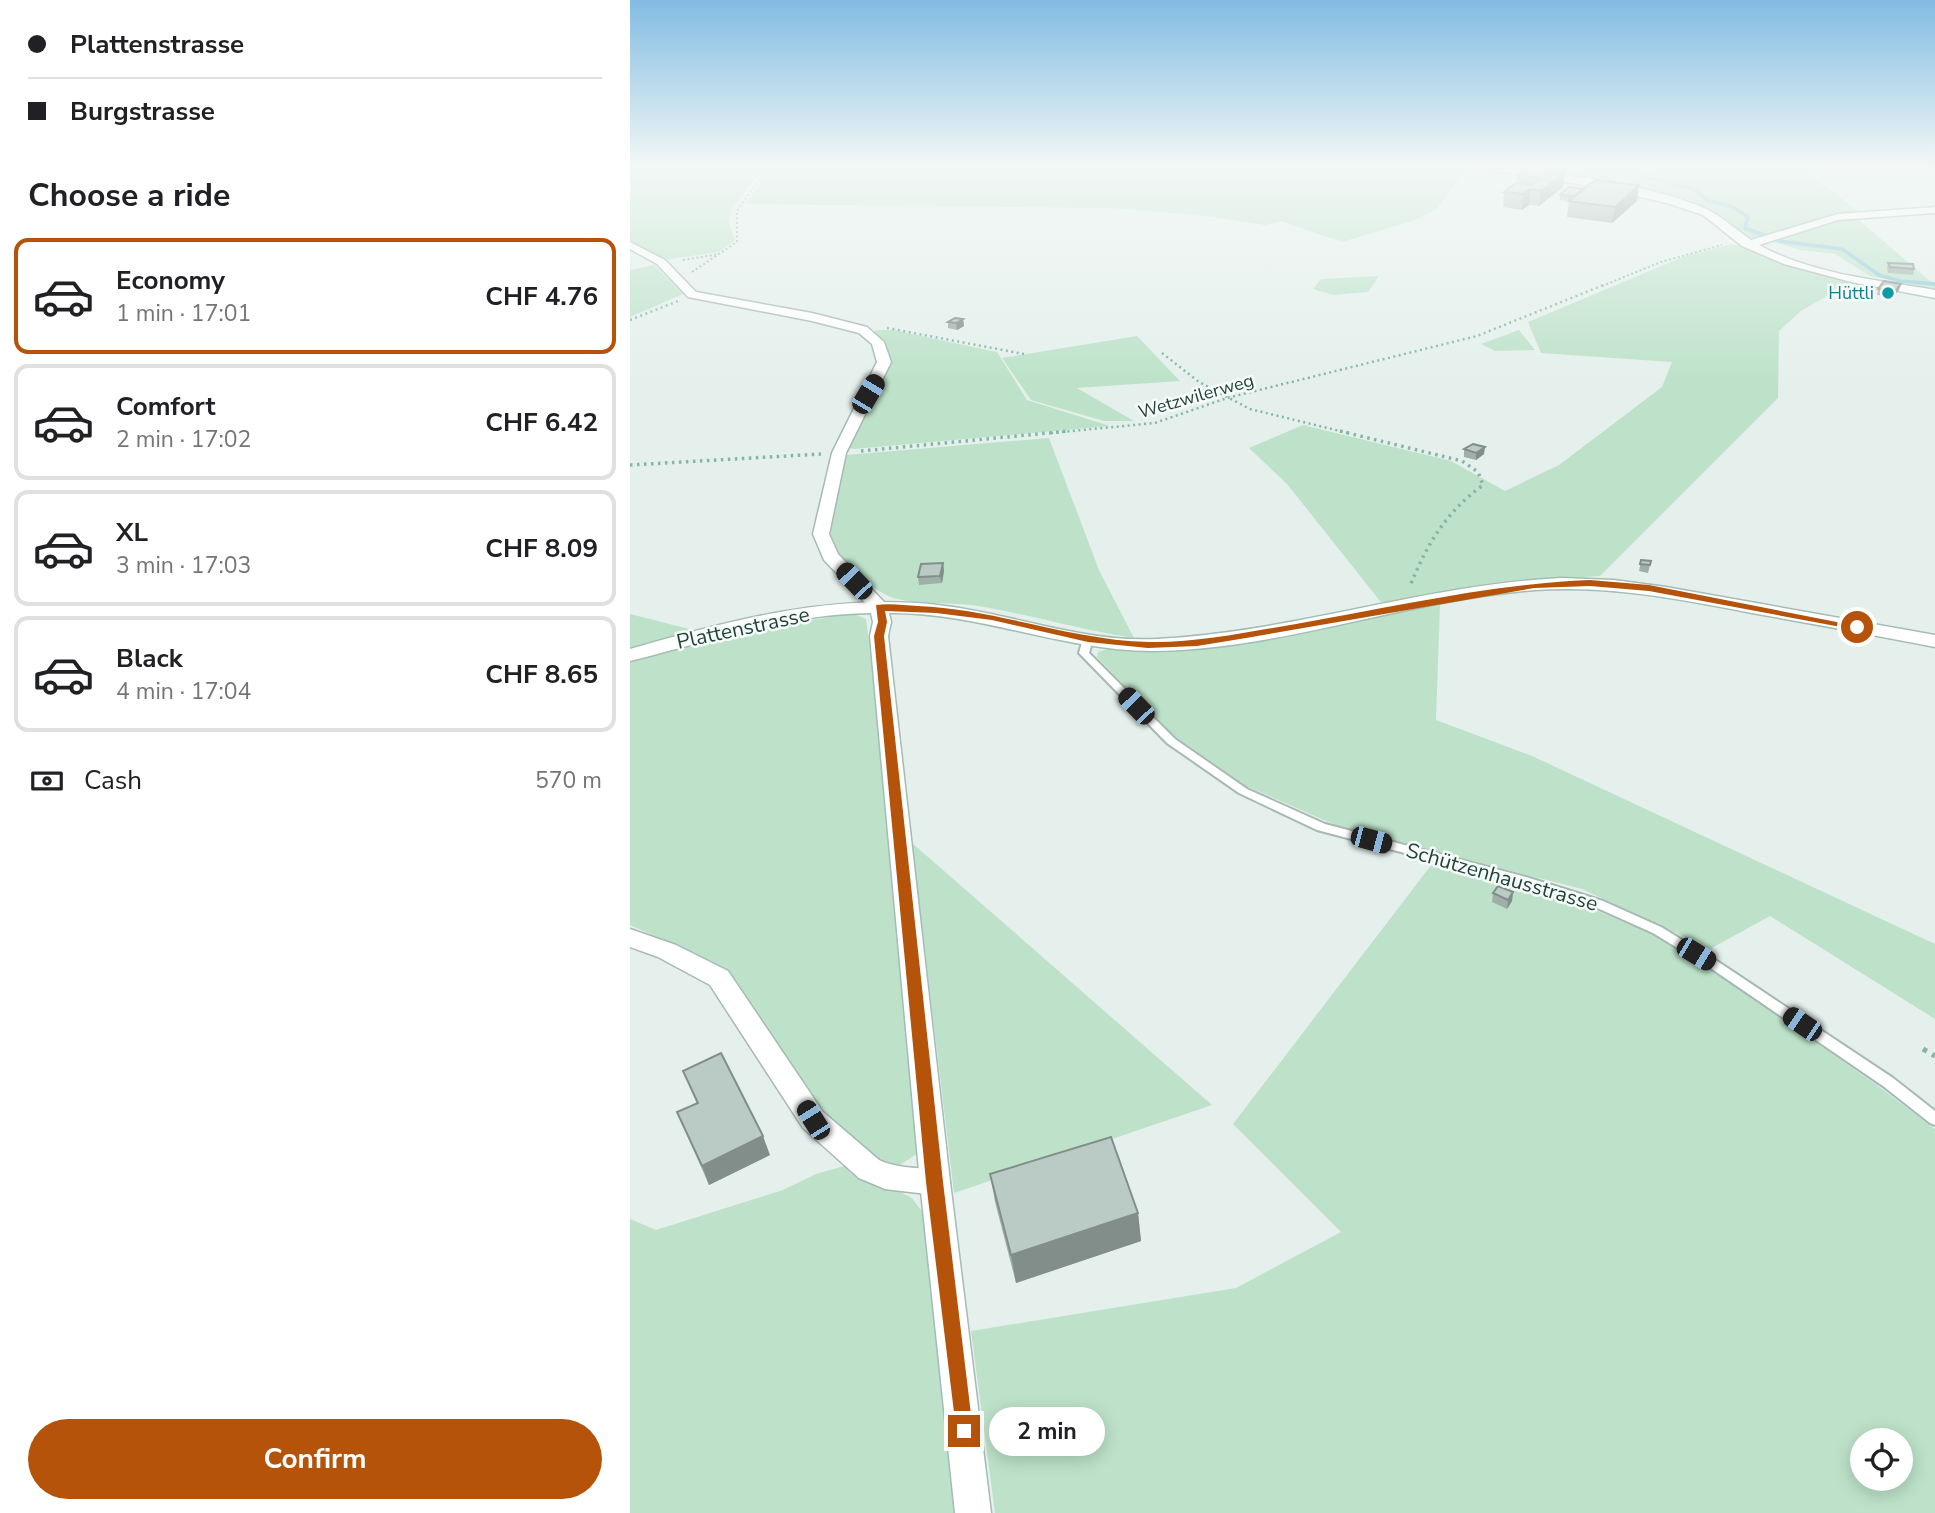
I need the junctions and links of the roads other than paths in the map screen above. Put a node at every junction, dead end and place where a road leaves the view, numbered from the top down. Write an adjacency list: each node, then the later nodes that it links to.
1 (1741, 239): 3 (street)
2 (1777, 239): 3 (street)
3 (1746, 244): 5 (street)
4 (630, 245): 6 (street)
5 (1935, 294)
6 (879, 607): 7 (street, Plattenstrasse); 9 (street, Plattenstrasse); 12 (street)
7 (1088, 639): 8 (street, Plattenstrasse); 11 (lane, Schützenhausstrasse)
8 (1935, 641)
9 (630, 655)
10 (630, 938): 12 (street)
11 (1935, 1119)
12 (934, 1182): 13 (street)
13 (973, 1513)

